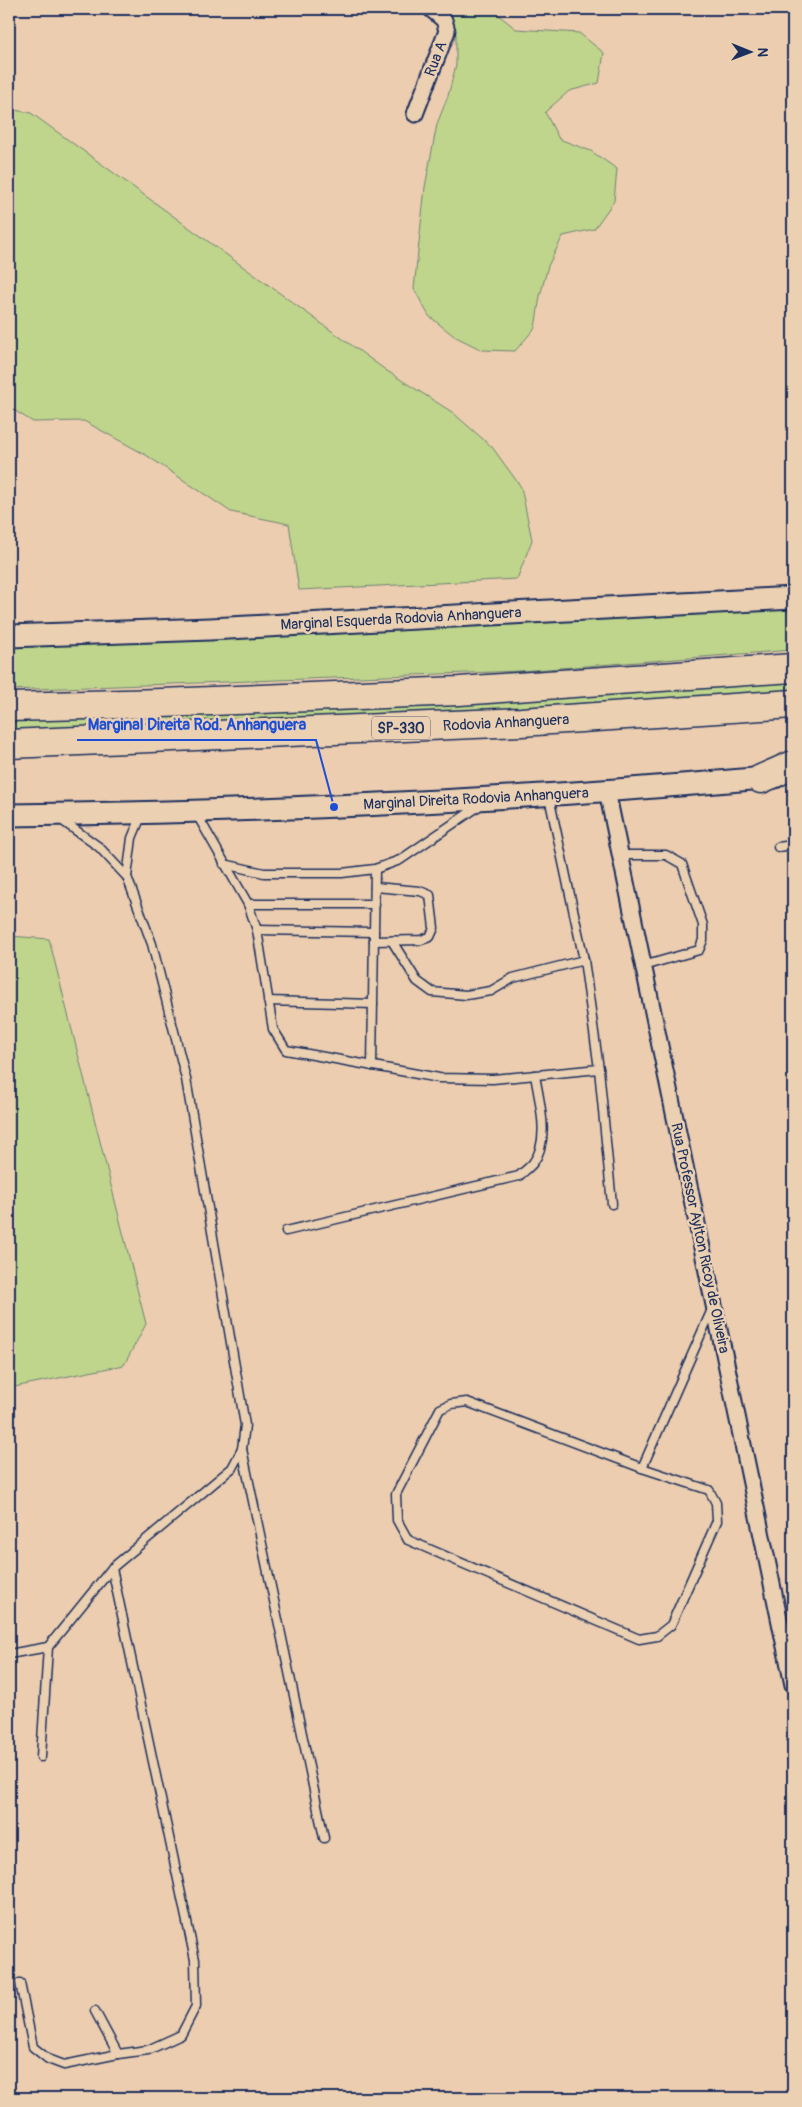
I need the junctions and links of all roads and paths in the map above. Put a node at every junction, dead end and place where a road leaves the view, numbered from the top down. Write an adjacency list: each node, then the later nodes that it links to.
1 (431, 9): 2 (street, Rua A)
2 (415, 114)
3 (793, 598): 4 (street, Marginal Esquerda Rodovia Anhanguera)
4 (9, 636)
5 (793, 668): 7 (highway, SP-330)
6 (793, 704): 8 (highway, Rodovia Anhanguera / SP-330)
7 (9, 707)
8 (9, 744)
9 (793, 765): 11 (highway)
10 (793, 776): 11 (street, Marginal Direita Rodovia Anhanguera)
11 (760, 779): 12 (street, Marginal Direita Rodovia Anhanguera)
12 (607, 791): 13 (street, Marginal Direita Rodovia Anhanguera); 21 (street, Rua Professor Aylton Ricoy de Oliveira)
13 (549, 796): 14 (street, Marginal Direita Rodovia Anhanguera); 32 (lane)
14 (490, 799): 15 (street, Marginal Direita Rodovia Anhanguera); 23 (lane)
15 (195, 811): 16 (street, Marginal Direita Rodovia Anhanguera); 22 (lane)
16 (143, 813): 18 (street, Marginal Direita Rodovia Anhanguera); 24 (lane)
17 (9, 815): 18 (street, Marginal Direita Rodovia Anhanguera)
18 (54, 815): 24 (lane)
19 (793, 845): 20 (lane)
20 (778, 847)
21 (620, 855): 33 (street, Rua Professor Aylton Ricoy de Oliveira); 33 (lane)
22 (224, 864): 23 (lane); 26 (lane)
23 (375, 869): 25 (lane)
24 (127, 877): 42 (lane)
25 (375, 888): 27 (lane); 31 (lane)
26 (248, 904): 27 (lane); 28 (lane)
27 (375, 904): 29 (lane)
28 (257, 930): 29 (lane); 34 (lane)
29 (374, 932): 30 (lane)
30 (374, 941): 31 (lane); 35 (lane)
31 (392, 941): 32 (lane)
32 (584, 960): 37 (lane)
33 (643, 966): 41 (street, Rua Professor Aylton Ricoy de Oliveira)
34 (268, 1002): 35 (lane); 36 (lane)
35 (373, 1004): 36 (lane)
36 (372, 1066): 38 (lane)
37 (599, 1069): 38 (lane); 39 (lane)
38 (535, 1075): 40 (lane)
39 (612, 1204)
40 (286, 1231)
41 (714, 1305): 43 (lane); 47 (street, Rua Professor Aylton Ricoy de Oliveira)
42 (242, 1449): 44 (lane); 49 (lane)
43 (642, 1468): 43 (lane)
44 (112, 1568): 45 (lane); 52 (lane)
45 (48, 1647): 46 (lane); 48 (lane)
46 (9, 1654)
47 (793, 1685)
48 (41, 1757)
49 (324, 1838)
50 (20, 1983): 52 (lane)
51 (95, 2010): 52 (lane)
52 (118, 2054)

